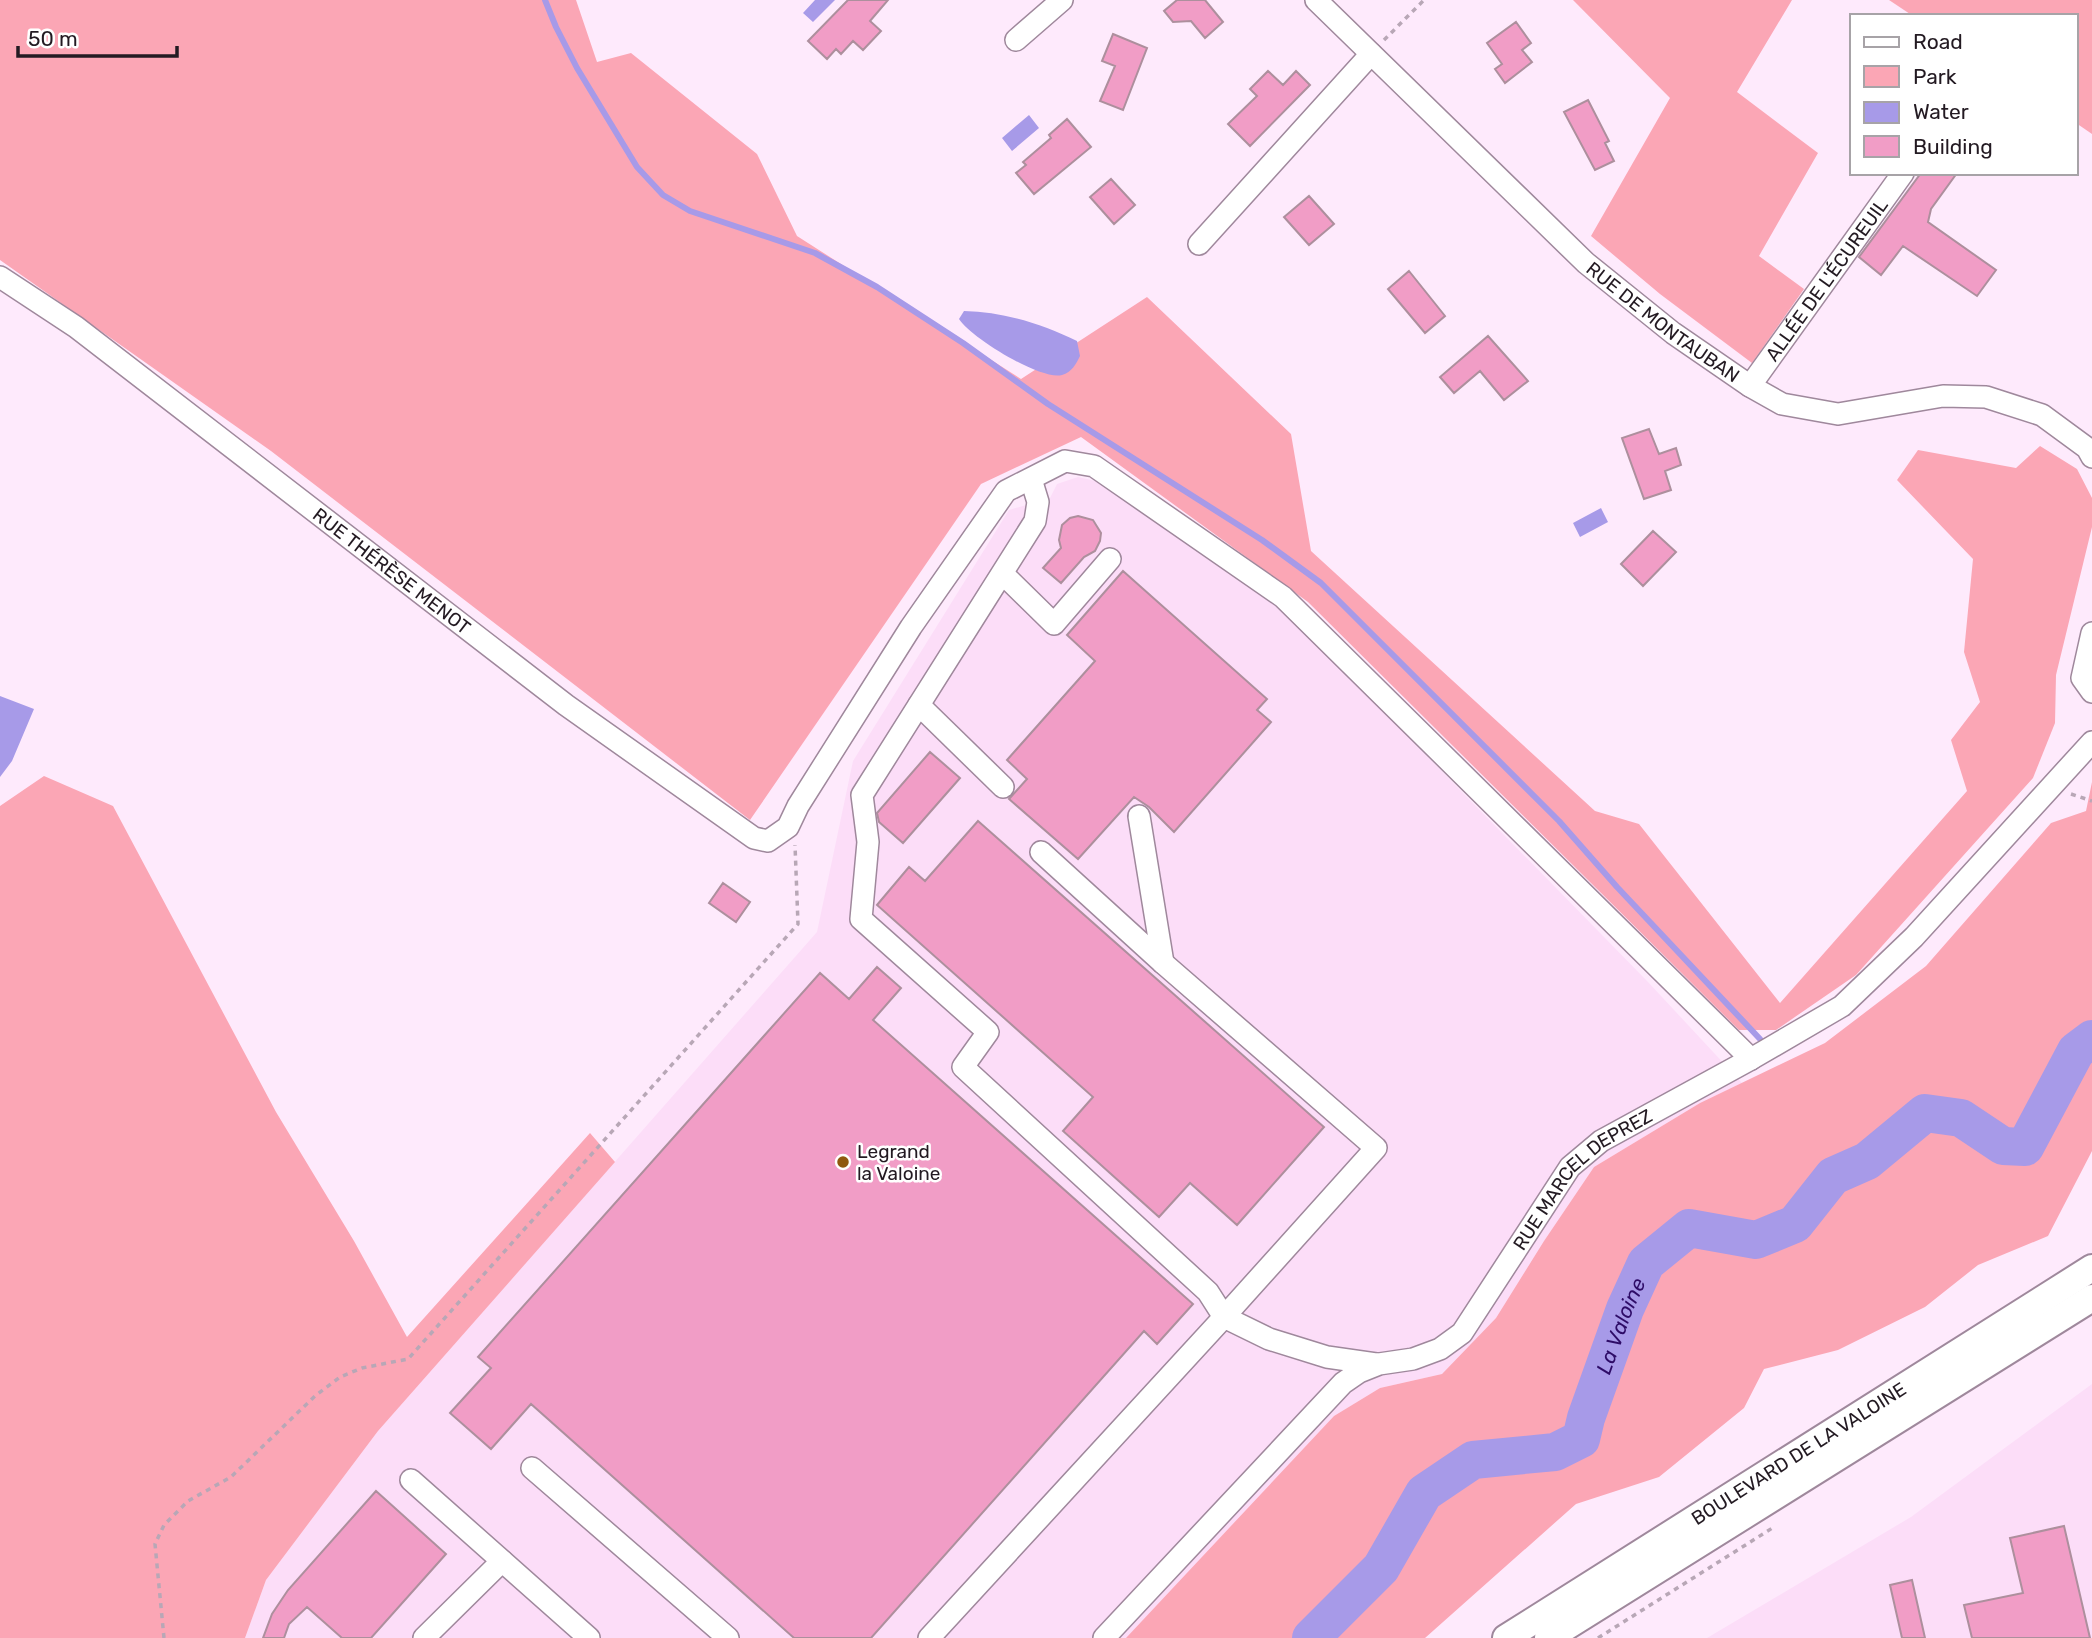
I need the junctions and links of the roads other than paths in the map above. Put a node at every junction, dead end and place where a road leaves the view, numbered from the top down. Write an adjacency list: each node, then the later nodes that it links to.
1 (1062, 0): 3 (street)
2 (1316, 0): 4 (street, RUE DE MONTAUBAN)
3 (1016, 40)
4 (1371, 54): 6 (street); 8 (street, RUE DE MONTAUBAN)
5 (1902, 175): 8 (street, ALLÉE DE L'ÉCUREUIL)
6 (1199, 244)
7 (0, 277): 10 (street, RUE THÉRÈSE MENOT)
8 (1749, 386): 9 (street, RUE DE MONTAUBAN)
9 (2092, 457)
10 (1031, 479): 12 (street); 21 (street)
11 (1110, 559): 12 (street)
12 (1003, 574): 15 (street)
13 (2092, 633): 14 (street)
14 (2092, 692)
15 (919, 705): 17 (street); 24 (street)
16 (2092, 742): 21 (street, RUE MARCEL DEPREZ)
17 (1003, 787)
18 (1139, 816): 20 (street)
19 (1041, 852): 20 (street)
20 (1163, 963): 24 (street)
21 (1751, 1059): 25 (street, RUE MARCEL DEPREZ)
22 (2092, 1268): 34 (main road, BOULEVARD DE LA VALOINE)
23 (2092, 1298): 35 (main road, BOULEVARD DE LA VALOINE)
24 (1224, 1317): 25 (street); 32 (street)
25 (1379, 1364): 33 (street, RUE MARCEL DEPREZ)
26 (532, 1468): 31 (street)
27 (411, 1480): 28 (street)
28 (502, 1561): 29 (street); 30 (street)
29 (424, 1638)
30 (589, 1638)
31 (728, 1638)
32 (929, 1638)
33 (1104, 1638)
34 (1506, 1638)
35 (1548, 1638)

